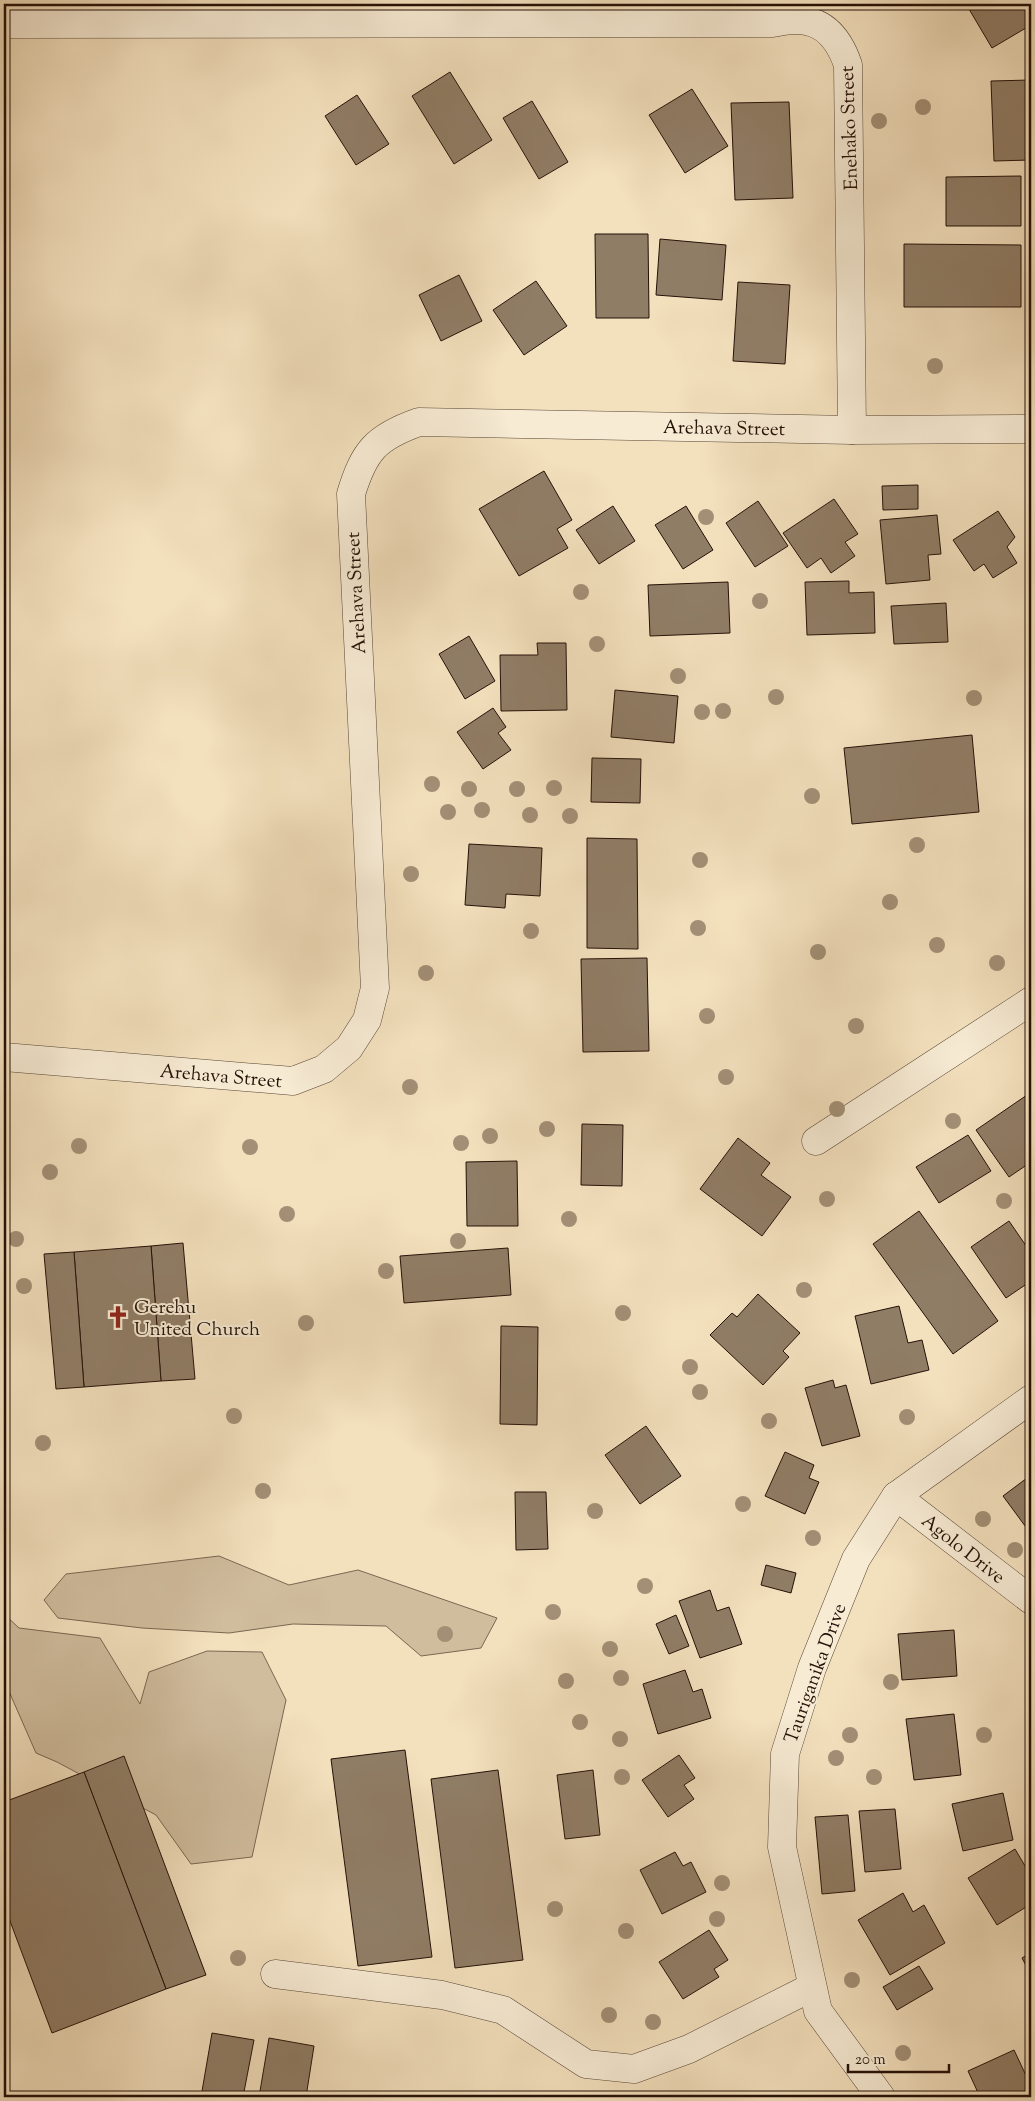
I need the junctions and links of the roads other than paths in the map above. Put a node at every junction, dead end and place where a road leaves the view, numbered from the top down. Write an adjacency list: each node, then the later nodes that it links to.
1 (4, 24): 3 (street, Enehako Street)
2 (1031, 429): 3 (street, Arehava Street)
3 (852, 430): 5 (street, Arehava Street)
4 (1031, 1001): 6 (street)
5 (4, 1058)
6 (816, 1141)
7 (1031, 1399): 8 (street, Tauriganika Drive)
8 (896, 1496): 9 (street, Agolo Drive); 11 (street, Tauriganika Drive)
9 (1031, 1600)
10 (275, 1974): 11 (street)
11 (812, 1987): 12 (street, Tauriganika Drive)
12 (881, 2097)

